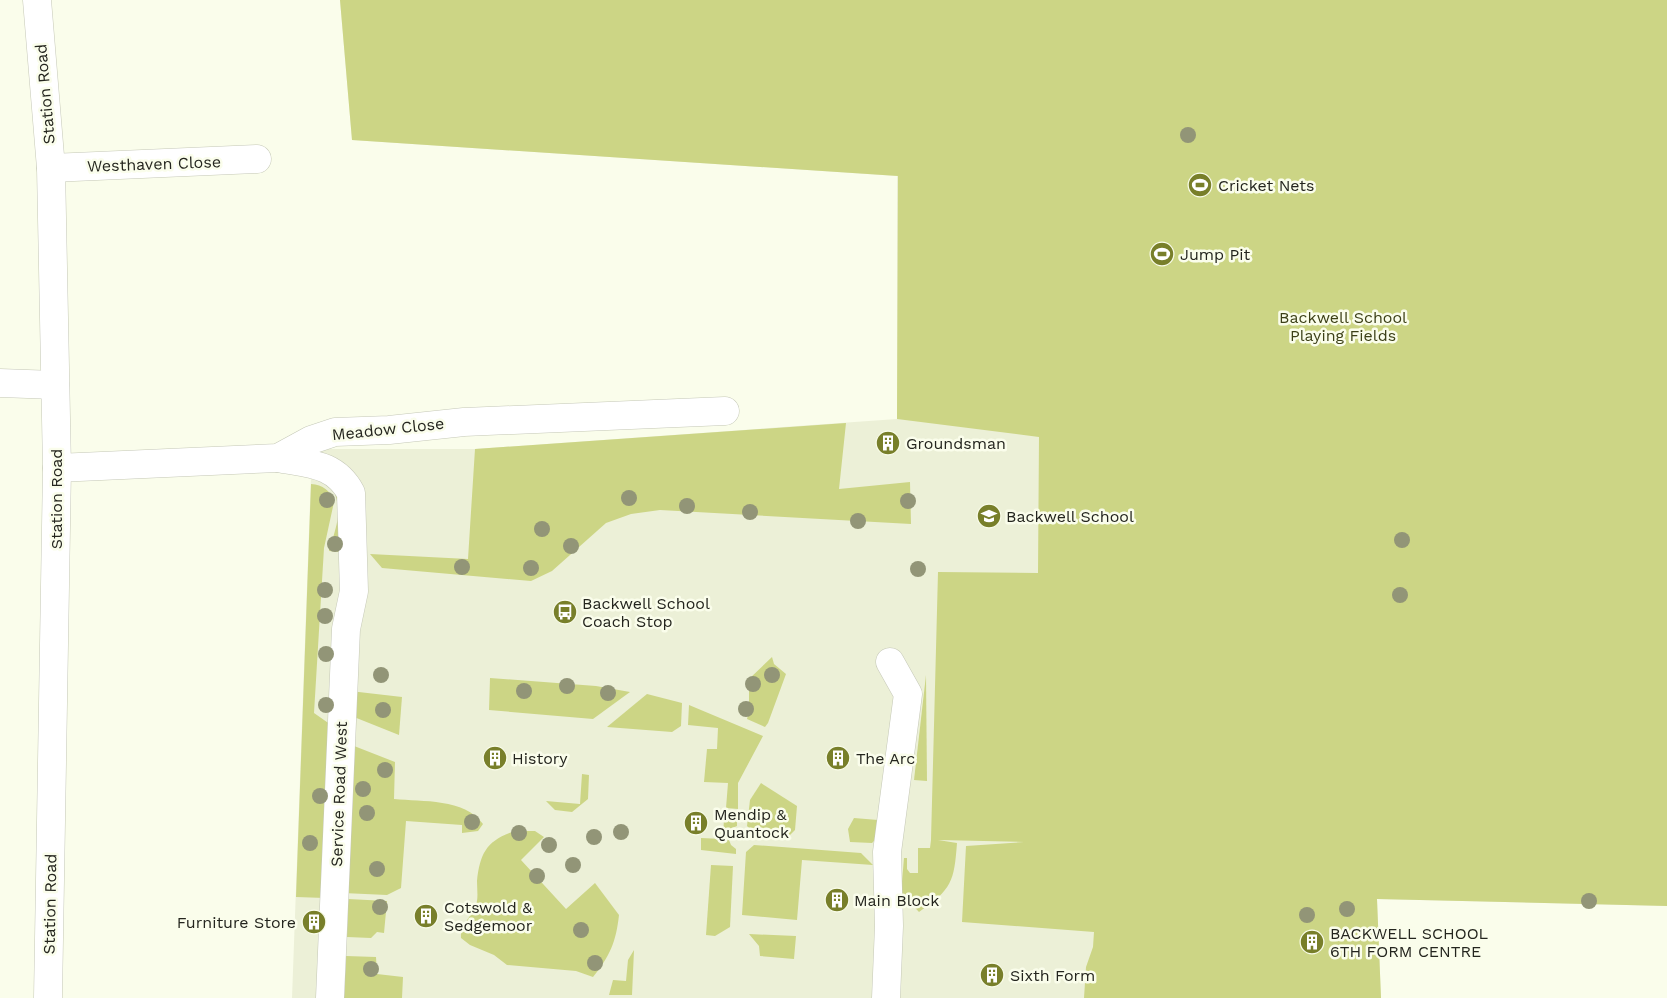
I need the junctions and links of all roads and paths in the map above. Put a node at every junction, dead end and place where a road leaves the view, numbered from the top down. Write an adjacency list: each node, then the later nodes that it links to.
1 (37, 0): 3 (street, Station Road)
2 (257, 159): 3 (street, Westhaven Close)
3 (51, 168): 5 (street, Station Road)
4 (0, 383): 5 (street)
5 (55, 385): 8 (street, Station Road)
6 (725, 411): 7 (street, Meadow Close)
7 (278, 458): 8 (street, Meadow Close); 11 (street, Service Road West)
8 (57, 468): 10 (street, Station Road)
9 (890, 662): 12 (street)
10 (48, 998)
11 (330, 998)
12 (886, 998)

